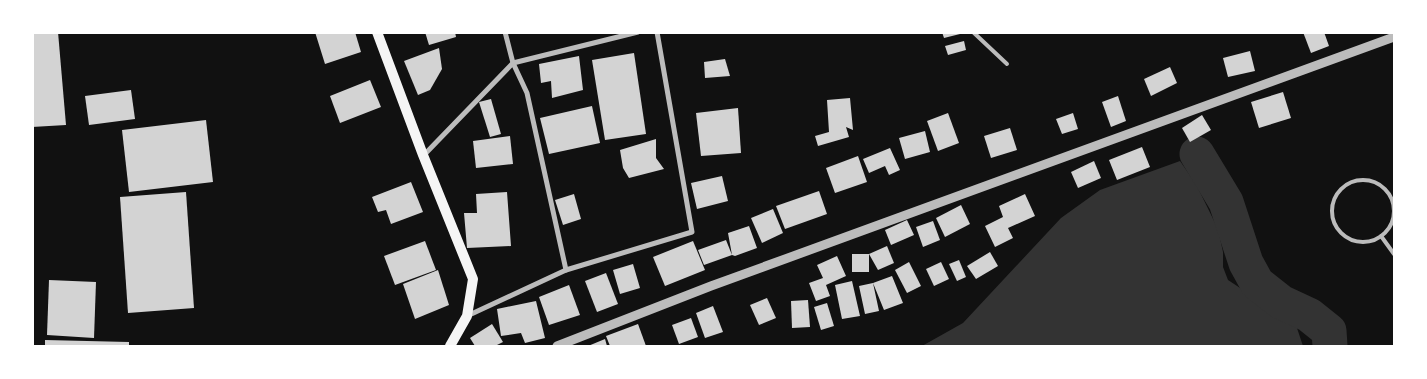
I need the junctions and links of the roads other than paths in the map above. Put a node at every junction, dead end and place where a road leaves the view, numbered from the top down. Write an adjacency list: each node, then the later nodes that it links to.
1 (377, 32): 9 (main road)
2 (505, 32): 7 (street)
3 (638, 32): 7 (street)
4 (657, 32): 13 (street)
5 (973, 32): 8 (lane)
6 (1394, 37): 16 (street)
7 (512, 63): 9 (street); 13 (street)
8 (1007, 64)
9 (423, 155): 14 (main road)
10 (1393, 197): 11 (lane); 11 (lane)
11 (1381, 236): 12 (lane)
12 (1394, 254)
13 (566, 270): 14 (street)
14 (467, 316): 15 (main road)
15 (450, 346)
16 (557, 346)

